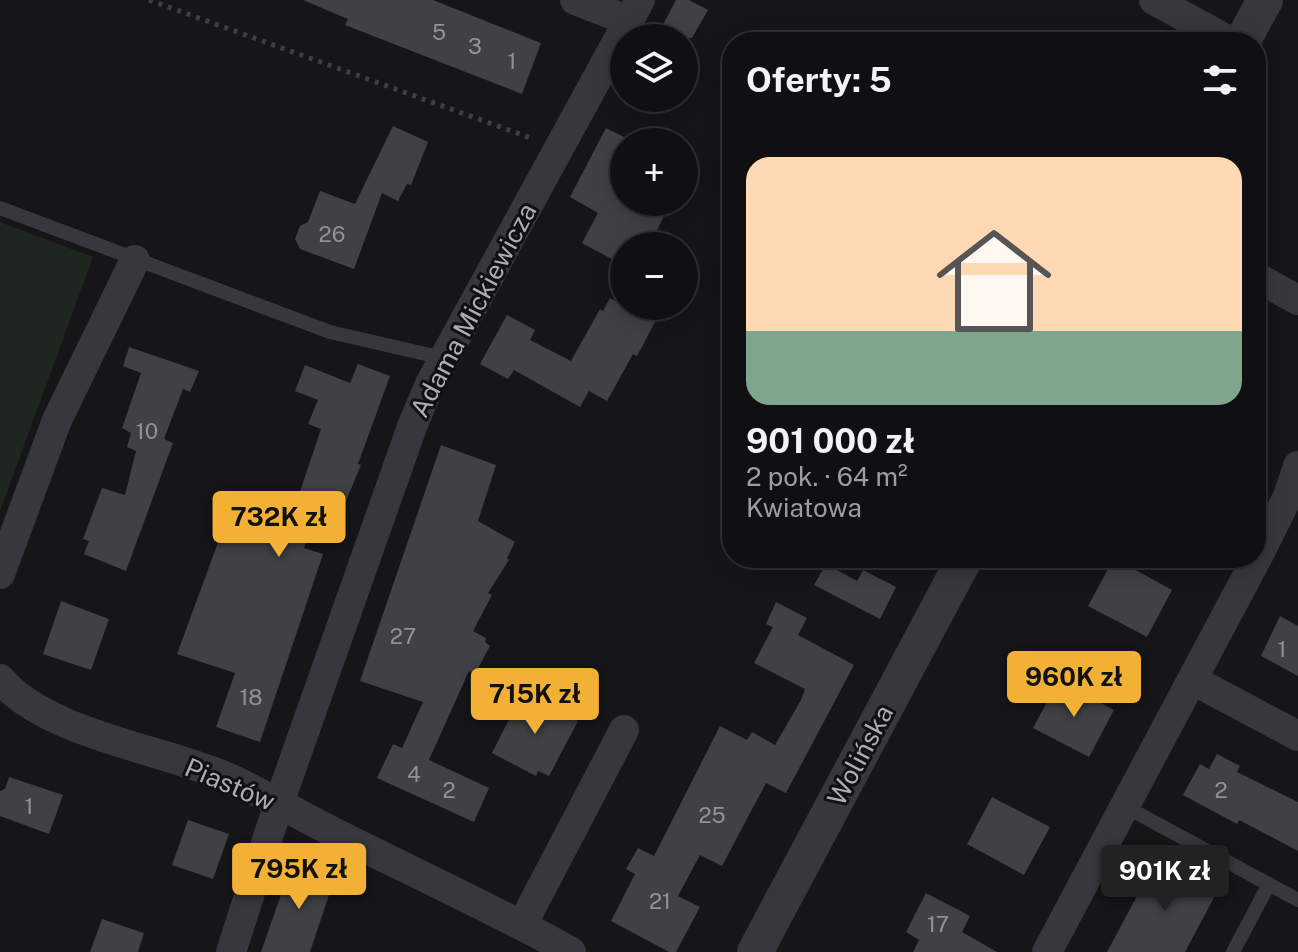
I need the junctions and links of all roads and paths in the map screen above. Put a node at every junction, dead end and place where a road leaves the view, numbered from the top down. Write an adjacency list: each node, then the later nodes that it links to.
1 (149, 0): 8 (path)
2 (575, 0): 5 (street)
3 (1154, 0): 6 (street)
4 (1265, 0): 7 (street)
5 (634, 10): 8 (street, Adama Mickiewicza)
6 (1213, 32)
7 (1247, 32)
8 (558, 150): 13 (street, Adama Mickiewicza)
9 (0, 208): 10 (lane)
10 (135, 260): 13 (lane); 18 (street)
11 (1266, 282): 12 (street)
12 (1298, 300)
13 (443, 358): 23 (street, Adama Mickiewicza)
14 (1298, 466): 15 (street)
15 (1266, 540)
16 (960, 568): 30 (street, Wolińska)
17 (1251, 568): 19 (street)
18 (0, 574)
19 (1193, 680): 22 (street); 24 (street)
20 (6, 686): 23 (street, Piastów)
21 (624, 730): 27 (street)
22 (1298, 736)
23 (279, 803): 27 (street, Piastów); 28 (street, Adama Mickiewicza)
24 (1126, 807): 25 (lane); 31 (street)
25 (1269, 884): 26 (lane); 32 (lane)
26 (1298, 900)
27 (522, 925): 29 (street, Piastów)
28 (231, 952)
29 (571, 952)
30 (755, 952)
31 (1047, 952)
32 (1233, 952)

